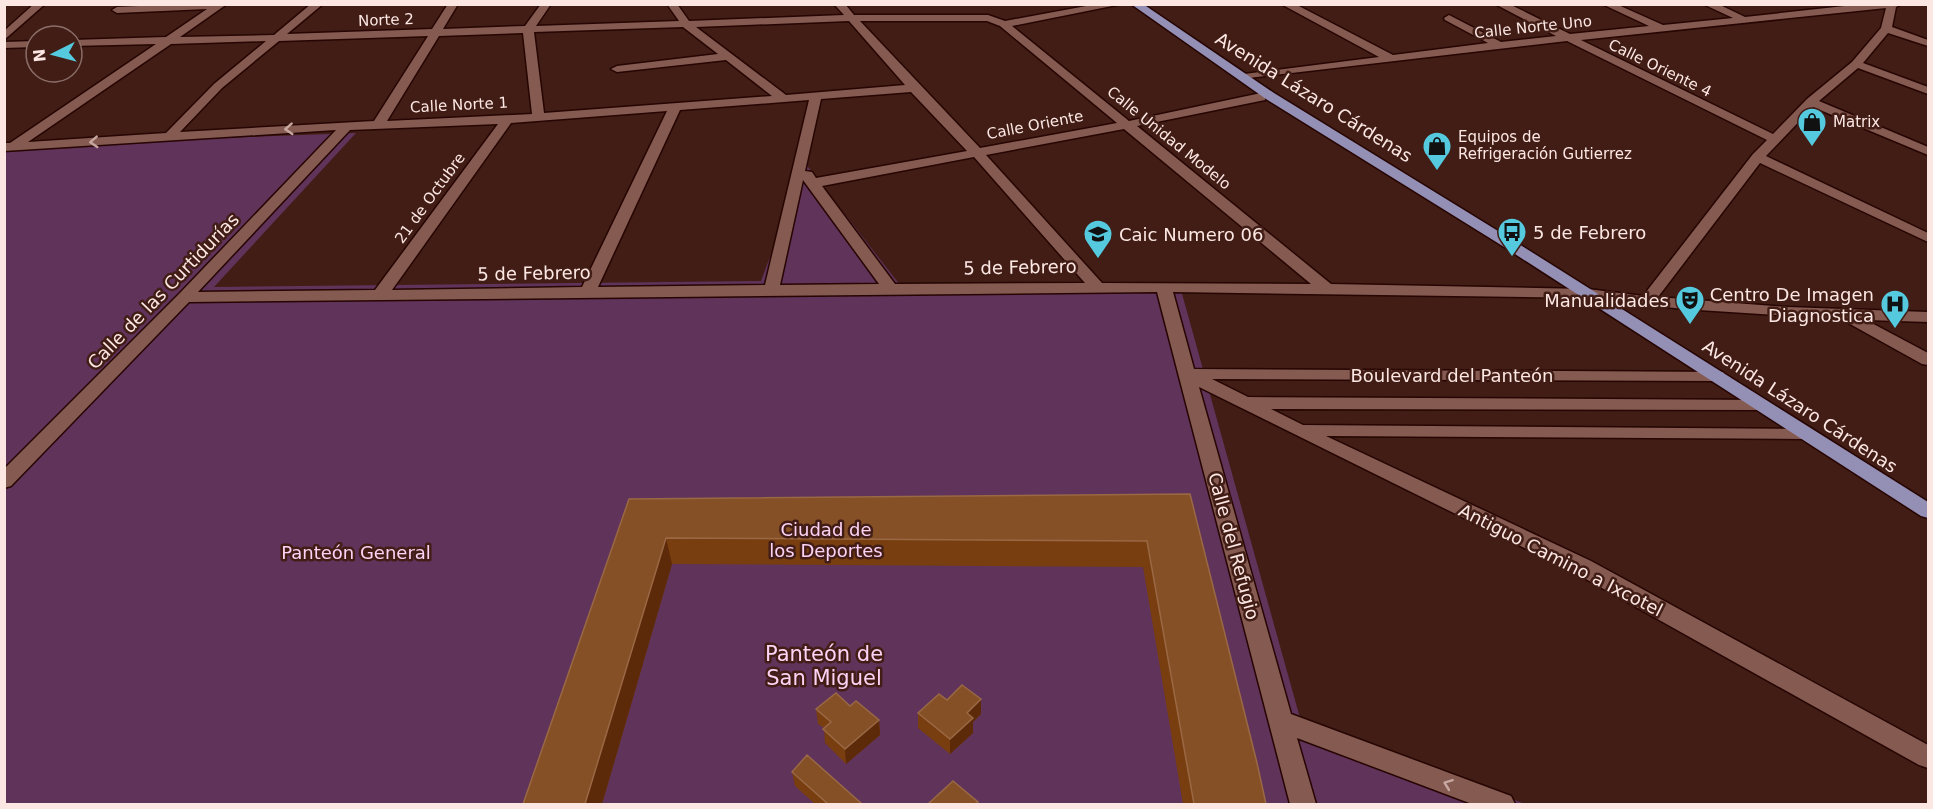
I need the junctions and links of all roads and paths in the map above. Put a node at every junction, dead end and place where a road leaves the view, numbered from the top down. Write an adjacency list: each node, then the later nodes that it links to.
1 (40, 4): 28 (street)
2 (318, 4): 29 (street)
3 (453, 4): 27 (street)
4 (546, 4): 25 (street)
5 (672, 4): 22 (street)
6 (839, 4): 18 (street)
7 (1117, 4): 23 (street)
8 (1136, 4): 41 (main road, Avenida Lázaro Cárdenas)
9 (1286, 4): 38 (street)
10 (1500, 4): 30 (street, Calle Oriente 4)
11 (1606, 4): 24 (street)
12 (1708, 4): 21 (street)
13 (1818, 4): 17 (street)
14 (220, 5): 16 (street); 31 (street)
15 (1894, 5): 17 (street, Calle Norte Uno); 26 (street)
16 (117, 9)
17 (1834, 10): 21 (street, Calle Norte Uno)
18 (854, 18): 19 (street, Norte 2); 22 (street, Norte 2); 42 (street)
19 (988, 18): 23 (street, Calle Unidad Modelo)
20 (1449, 18): 36 (street)
21 (1744, 18): 24 (street, Calle Norte Uno)
22 (686, 24): 25 (street, Norte 2); 37 (street)
23 (1004, 24): 52 (street, Calle Unidad Modelo)
24 (1661, 27): 30 (street, Calle Norte Uno)
25 (528, 29): 27 (street, Norte 2); 49 (street)
26 (1886, 29): 33 (street); 39 (street)
27 (433, 33): 29 (street, Norte 2); 51 (street)
28 (4, 37)
29 (276, 38): 31 (street, Norte 2); 54 (street)
30 (1566, 38): 36 (street, Calle Norte Uno); 55 (street, Calle Oriente 4)
31 (171, 40): 32 (street, Norte 2); 56 (street)
32 (84, 43)
33 (1929, 43)
34 (24, 44): 35 (street)
35 (4, 45)
36 (1499, 45): 38 (street, Calle Norte Uno)
37 (729, 56): 40 (street); 46 (street)
38 (1392, 59): 41 (street, Calle Norte Uno)
39 (1856, 64): 43 (street); 47 (street)
40 (617, 69)
41 (1244, 77): 69 (main road, Avenida Lázaro Cárdenas)
42 (914, 88): 44 (street, Calle Norte 1); 58 (street)
43 (1929, 91)
44 (816, 96): 46 (street, Calle Norte 1); 60 (street)
45 (1261, 97): 52 (street, Calle Oriente)
46 (784, 99): 48 (street, Calle Norte 1)
47 (1810, 102): 55 (street); 57 (street)
48 (675, 107): 49 (street, Calle Norte 1); 68 (street)
49 (538, 117): 50 (street, Calle Norte 1)
50 (507, 120): 51 (street, Calle Norte 1); 70 (street, 21 de Octubre)
51 (378, 125): 53 (street, Calle Norte 1)
52 (1126, 125): 58 (street, Calle Oriente); 65 (street, Calle Unidad Modelo)
53 (347, 126): 54 (street, Calle Norte 1, one-way to 54); 71 (street, Calle de las Curtidurías)
54 (169, 137): 56 (street, Calle Norte 1, one-way to 56)
55 (1776, 140): 59 (street)
56 (9, 146)
57 (1929, 151)
58 (977, 153): 61 (street, Calle Oriente); 63 (street)
59 (1758, 157): 62 (street); 72 (street)
60 (800, 168): 61 (street); 67 (street)
61 (814, 183): 66 (street)
62 (1929, 238)
63 (1096, 286): 64 (street, 5 de Febrero); 66 (street, 5 de Febrero)
64 (1164, 288): 65 (street, 5 de Febrero); 76 (street, Calle del Refugio)
65 (1326, 288): 69 (street, 5 de Febrero)
66 (891, 289): 67 (street, 5 de Febrero)
67 (771, 291): 68 (street, 5 de Febrero)
68 (588, 292): 70 (street, 5 de Febrero)
69 (1586, 293): 72 (street, 5 de Febrero); 77 (main road, Avenida Lázaro Cárdenas)
70 (380, 295): 71 (street, 5 de Febrero)
71 (185, 297): 82 (street, Calle de las Curtidurías)
72 (1647, 301): 73 (street, 5 de Febrero)
73 (1845, 315): 74 (street, 5 de Febrero); 75 (street)
74 (1929, 317)
75 (1929, 360)
76 (1188, 374): 77 (street, Boulevard del Panteón); 78 (street, Antiguo Camino a Ixcotel); 84 (street, Calle del Refugio)
77 (1717, 376): 79 (main road, Avenida Lázaro Cárdenas)
78 (1243, 403): 79 (street, Boulevard del Panteón); 80 (street, Antiguo Camino a Ixcotel)
79 (1759, 404): 81 (main road, Avenida Lázaro Cárdenas)
80 (1298, 430): 81 (street); 85 (street, Antiguo Camino a Ixcotel)
81 (1804, 433): 83 (main road, Avenida Lázaro Cárdenas)
82 (4, 481)
83 (1929, 511)
84 (1282, 722): 86 (street, Calle del Refugio); 87 (street, one-way to 84)
85 (1929, 757)
86 (1303, 804)
87 (1502, 804)

